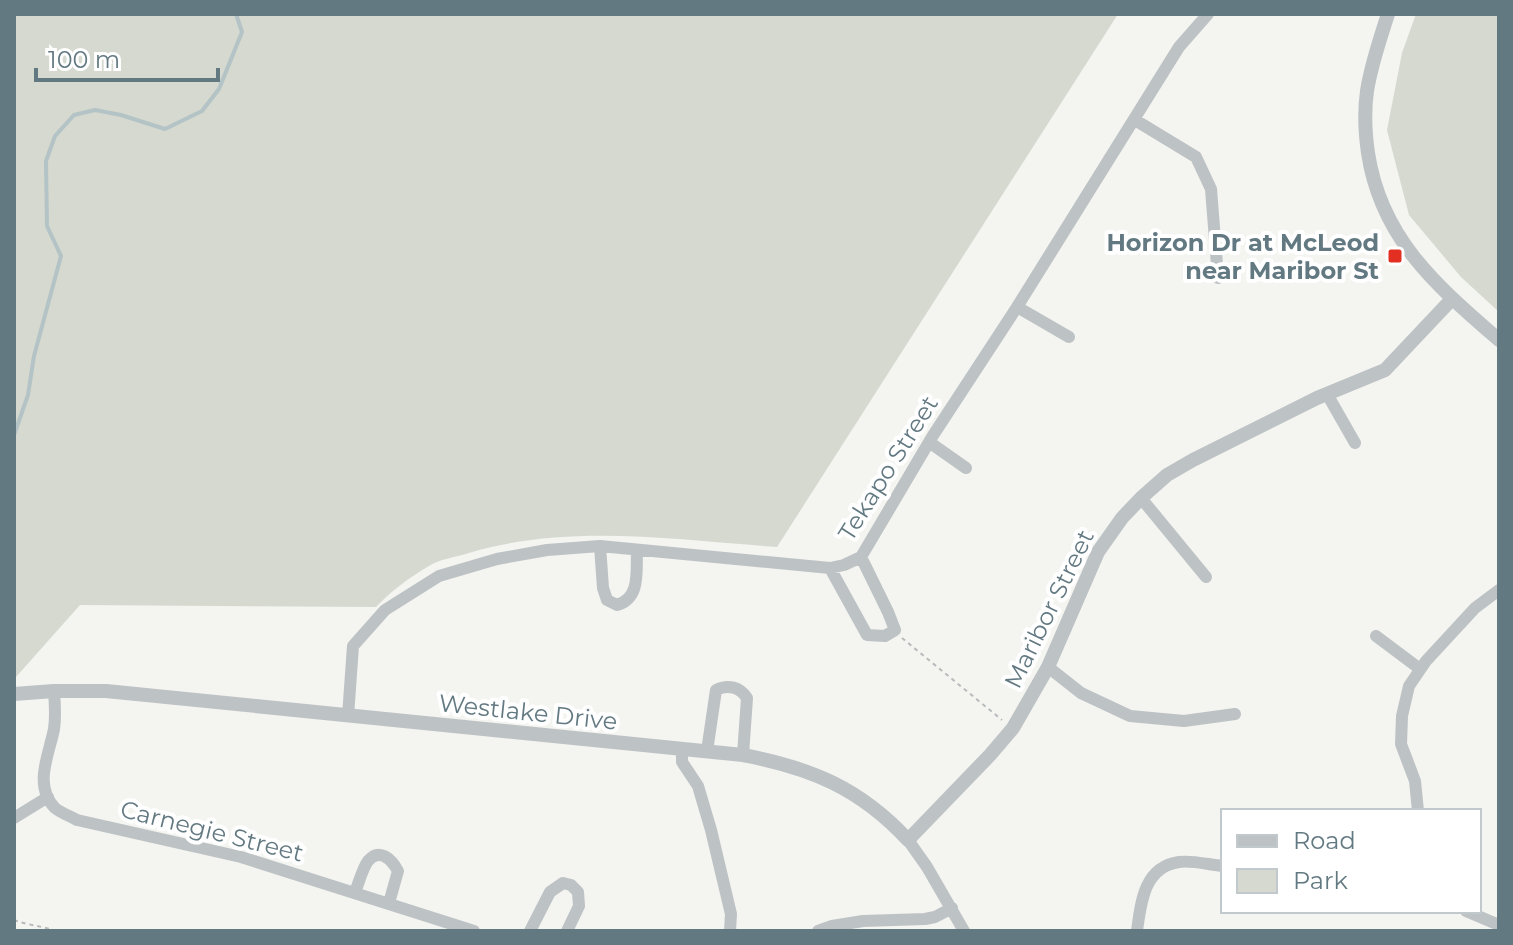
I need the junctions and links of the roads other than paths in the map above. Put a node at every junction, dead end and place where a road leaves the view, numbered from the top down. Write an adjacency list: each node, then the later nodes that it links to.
1 (1208, 14): 3 (street, Tekapo Street)
2 (1388, 14): 5 (street)
3 (1135, 120): 4 (street); 6 (street, Tekapo Street)
4 (1218, 278)
5 (1452, 299): 8 (street); 9 (street, Maribor Street)
6 (1017, 307): 7 (street); 10 (street, Tekapo Street)
7 (1069, 337)
8 (1499, 340)
9 (1327, 394): 11 (street); 13 (street, Maribor Street)
10 (929, 442): 12 (street); 16 (street, Tekapo Street)
11 (1355, 443)
12 (966, 468)
13 (1141, 498): 18 (street); 21 (street, Maribor Street)
14 (600, 546): 15 (street, Tekapo Street); 15 (street); 26 (street, Tekapo Street)
15 (637, 550): 17 (street, Tekapo Street)
16 (861, 557): 17 (street, Tekapo Street); 17 (street)
17 (830, 568)
18 (1206, 577)
19 (1499, 590): 22 (street)
20 (1376, 636): 22 (street)
21 (1048, 667): 25 (street); 33 (street, Maribor Street)
22 (1420, 669): 31 (street)
23 (54, 691): 24 (street, Westlake Drive); 26 (street, Westlake Drive); 30 (street)
24 (14, 694)
25 (1235, 714)
26 (348, 716): 27 (street, Westlake Drive)
27 (682, 749): 28 (street, Westlake Drive); 43 (street)
28 (707, 751): 29 (street, Westlake Drive); 29 (street)
29 (743, 755): 33 (street, Westlake Drive)
30 (48, 797): 32 (street); 35 (street, Carnegie Street)
31 (1418, 809)
32 (14, 818)
33 (908, 840): 37 (street, Westlake Drive)
34 (1221, 866): 46 (street)
35 (355, 892): 36 (street, Carnegie Street); 36 (street)
36 (389, 903): 40 (street, Carnegie Street)
37 (952, 908): 44 (street); 45 (street, Westlake Drive)
38 (1471, 913): 39 (street)
39 (1499, 925)
40 (474, 931)
41 (530, 931): 42 (street)
42 (567, 931)
43 (730, 931)
44 (818, 931)
45 (964, 931)
46 (1137, 931)

